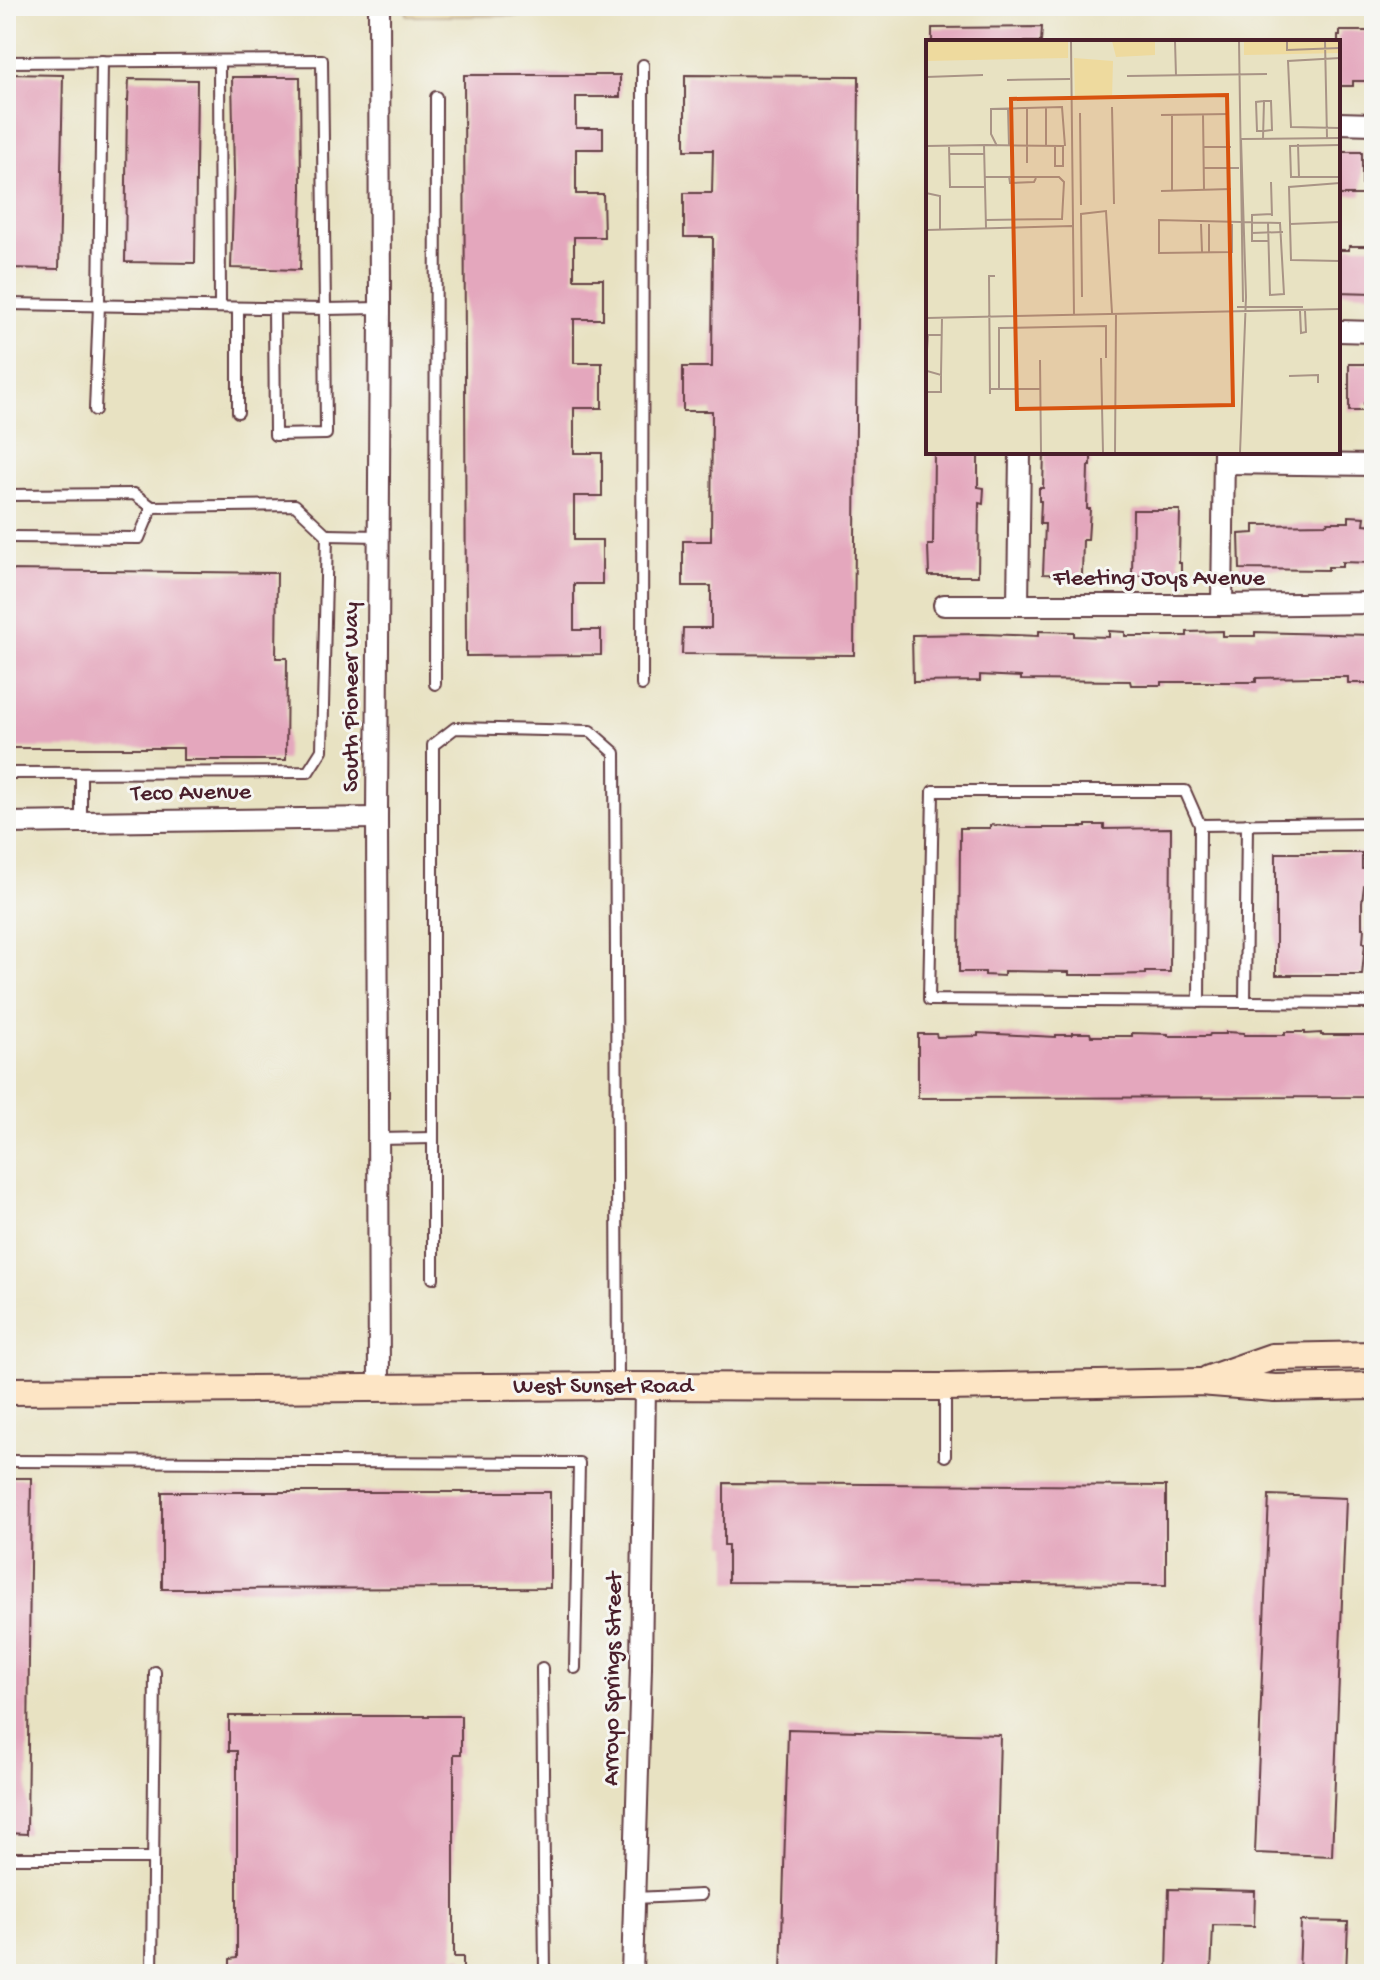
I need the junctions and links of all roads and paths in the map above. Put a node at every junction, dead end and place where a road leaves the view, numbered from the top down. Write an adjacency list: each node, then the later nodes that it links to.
1 (379, 6): 14 (street, South Pioneer Way)
2 (102, 61): 3 (lane); 4 (lane); 10 (lane)
3 (219, 61): 11 (lane); 15 (lane)
4 (6, 62)
5 (643, 65): 33 (lane)
6 (436, 97): 32 (lane)
7 (1340, 123): 8 (street)
8 (1374, 124)
9 (6, 304): 10 (lane)
10 (99, 305): 11 (lane); 18 (lane)
11 (220, 307): 12 (lane)
12 (238, 308): 13 (lane); 19 (lane)
13 (274, 308): 15 (lane); 15 (lane)
14 (380, 308): 15 (lane); 26 (street, South Pioneer Way)
15 (325, 309)
16 (1340, 331): 17 (street)
17 (1374, 332)
18 (95, 410)
19 (238, 412)
20 (1020, 454): 30 (street)
21 (1224, 458): 22 (street); 31 (street)
22 (1374, 465)
23 (6, 495): 24 (lane)
24 (152, 507): 25 (lane); 27 (lane)
25 (327, 535): 26 (lane); 35 (lane)
26 (379, 536): 36 (street, South Pioneer Way)
27 (6, 537)
28 (1374, 603): 31 (street, Fleeting Joys Avenue)
29 (944, 605): 30 (street, Fleeting Joys Avenue)
30 (1018, 605): 31 (street, Fleeting Joys Avenue)
31 (1222, 605)
32 (435, 684)
33 (642, 685)
34 (6, 773): 35 (lane)
35 (81, 773): 37 (lane)
36 (377, 818): 37 (street, Teco Avenue); 46 (street, South Pioneer Way)
37 (81, 822): 38 (street, Teco Avenue)
38 (6, 823)
39 (1374, 823): 40 (lane)
40 (1247, 824): 41 (lane); 43 (lane)
41 (1200, 825): 42 (lane); 42 (lane)
42 (1199, 1002): 43 (lane)
43 (1245, 1002): 44 (lane)
44 (1374, 1003)
45 (433, 1138): 46 (lane); 47 (lane); 50 (lane)
46 (378, 1139): 54 (street, South Pioneer Way)
47 (433, 1278)
48 (1374, 1355): 49 (main road, West Sunset Road)
49 (1200, 1382): 52 (main road, West Sunset Road); 53 (main road, West Sunset Road)
50 (618, 1386): 51 (main road, West Sunset Road); 54 (main road, West Sunset Road)
51 (645, 1386): 53 (main road, West Sunset Road); 64 (street, Arroyo Springs Street)
52 (1374, 1386)
53 (945, 1387): 56 (lane)
54 (379, 1388): 55 (main road, West Sunset Road)
55 (6, 1391)
56 (945, 1456)
57 (6, 1461): 59 (lane)
58 (542, 1668): 66 (lane)
59 (575, 1668)
60 (155, 1672): 62 (lane)
61 (6, 1858): 62 (lane)
62 (153, 1858): 65 (lane)
63 (701, 1895): 64 (lane)
64 (634, 1898): 67 (street, Arroyo Springs Street)
65 (152, 1974)
66 (545, 1974)
67 (632, 1974)

